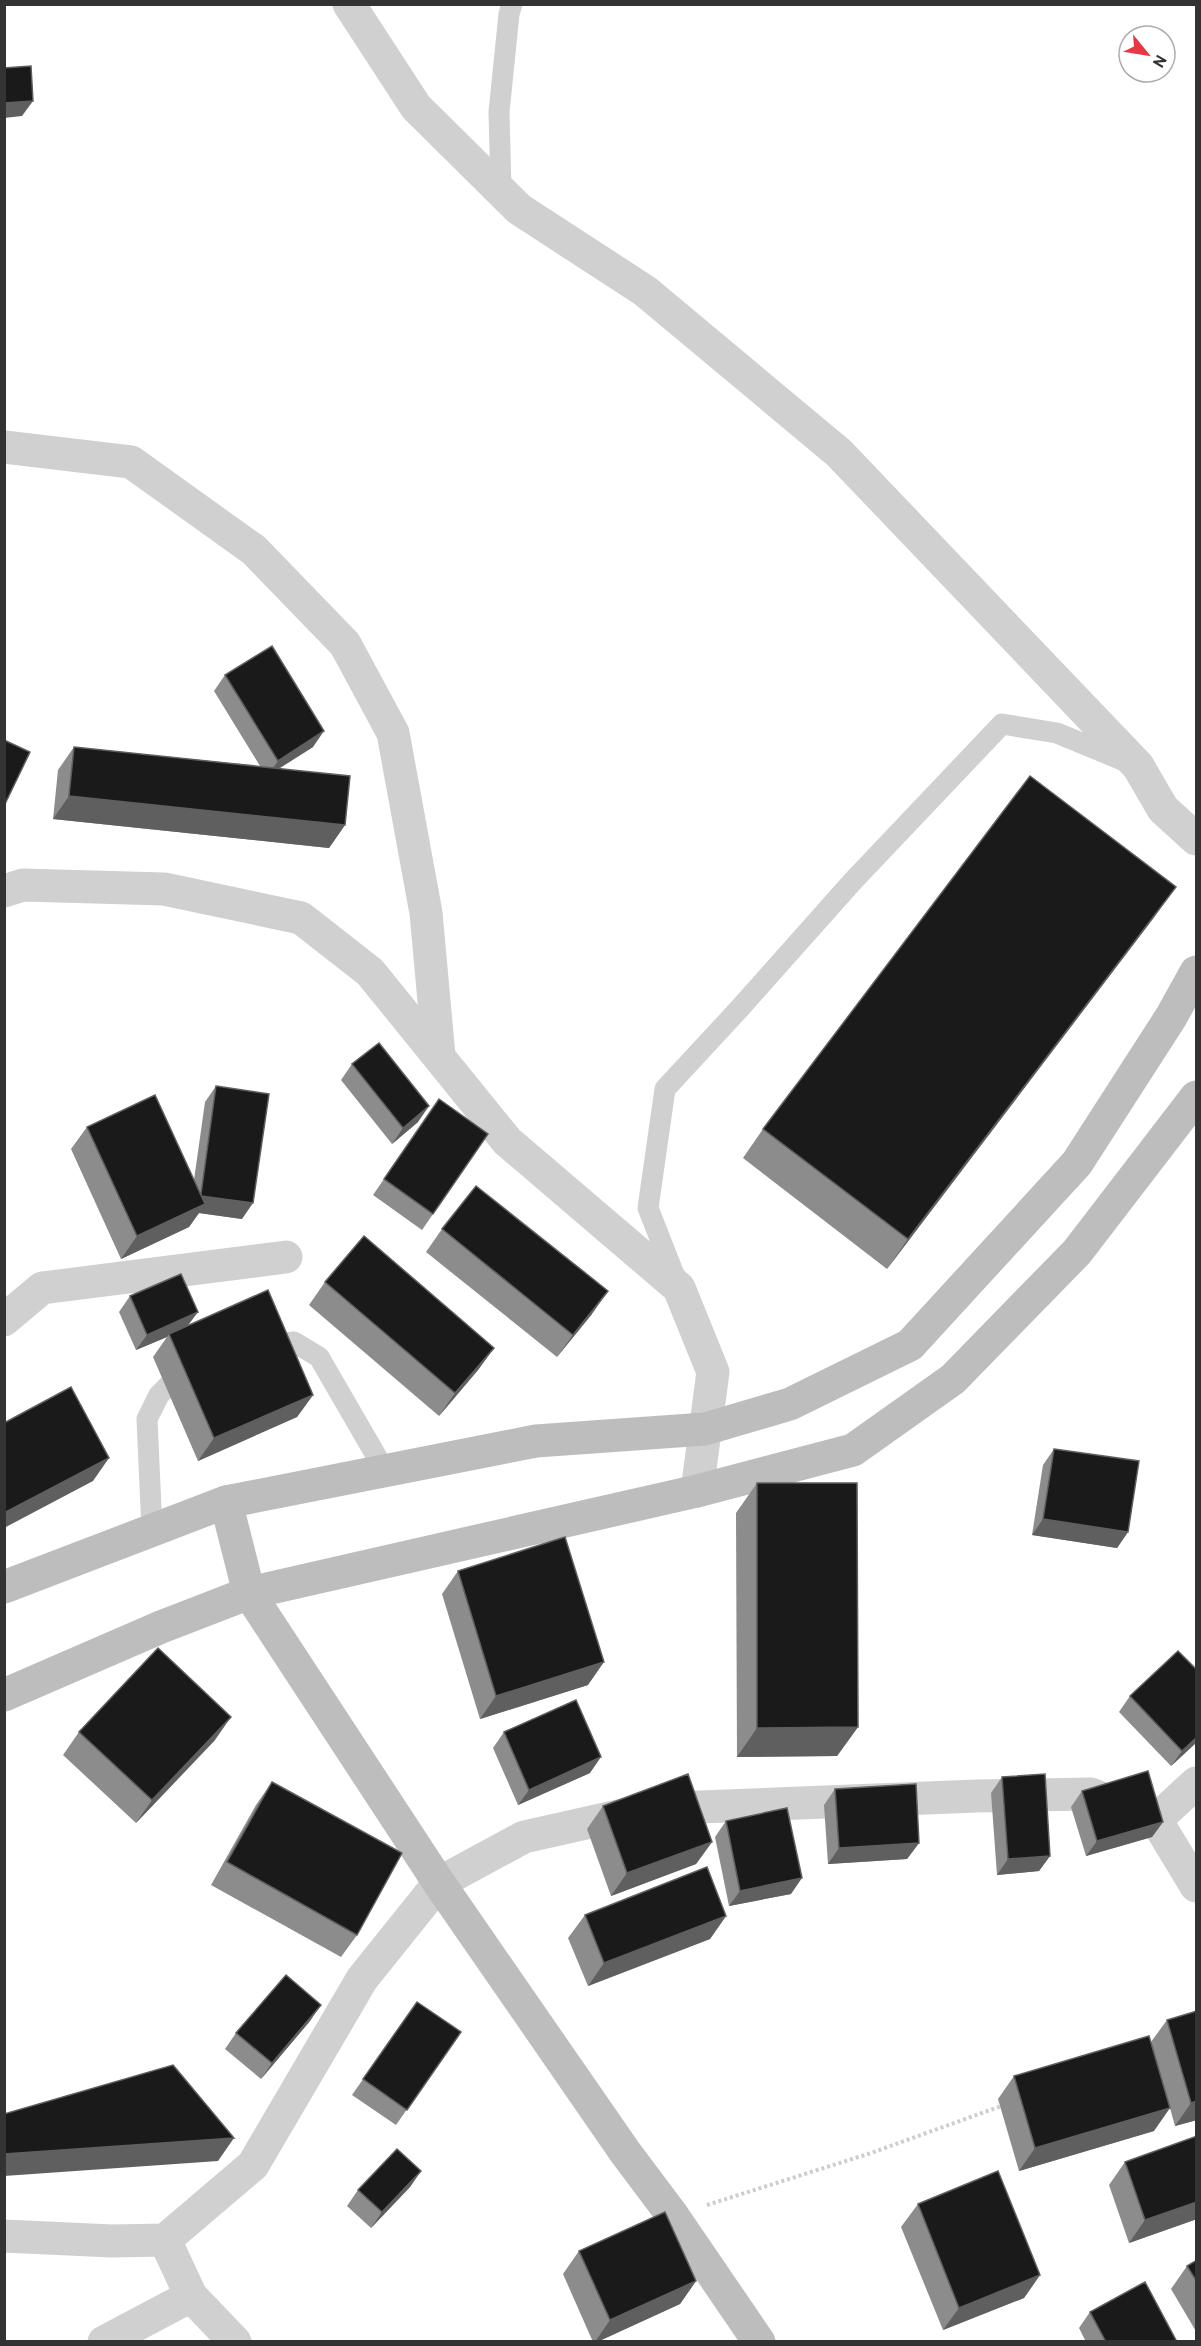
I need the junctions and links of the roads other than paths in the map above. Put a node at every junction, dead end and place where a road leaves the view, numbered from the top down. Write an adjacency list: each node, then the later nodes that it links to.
1 (349, 4): 3 (street)
2 (512, 4): 3 (lane)
3 (501, 190): 5 (street)
4 (4, 447): 9 (street)
5 (1138, 766): 6 (street); 12 (lane)
6 (1197, 839)
7 (4, 891): 9 (street)
8 (1197, 972): 16 (street)
9 (439, 1056): 12 (street)
10 (1197, 1097): 18 (street)
11 (286, 1257): 13 (street)
12 (679, 1288): 16 (street)
13 (4, 1320)
14 (240, 1353): 17 (lane)
15 (209, 1365): 20 (lane)
16 (705, 1429): 17 (street); 18 (street)
17 (385, 1470): 19 (street)
18 (697, 1491): 22 (street)
19 (226, 1502): 20 (street); 22 (street)
20 (152, 1530): 21 (street)
21 (4, 1587)
22 (249, 1593): 23 (street); 26 (street)
23 (4, 1695)
24 (1197, 1783): 25 (street)
25 (1156, 1821): 26 (street); 27 (street)
26 (439, 1883): 29 (street); 33 (street)
27 (1197, 1886)
28 (4, 2236): 29 (street)
29 (165, 2240): 30 (street)
30 (191, 2296): 31 (street); 32 (street)
31 (104, 2342)
32 (235, 2342)
33 (759, 2342)

